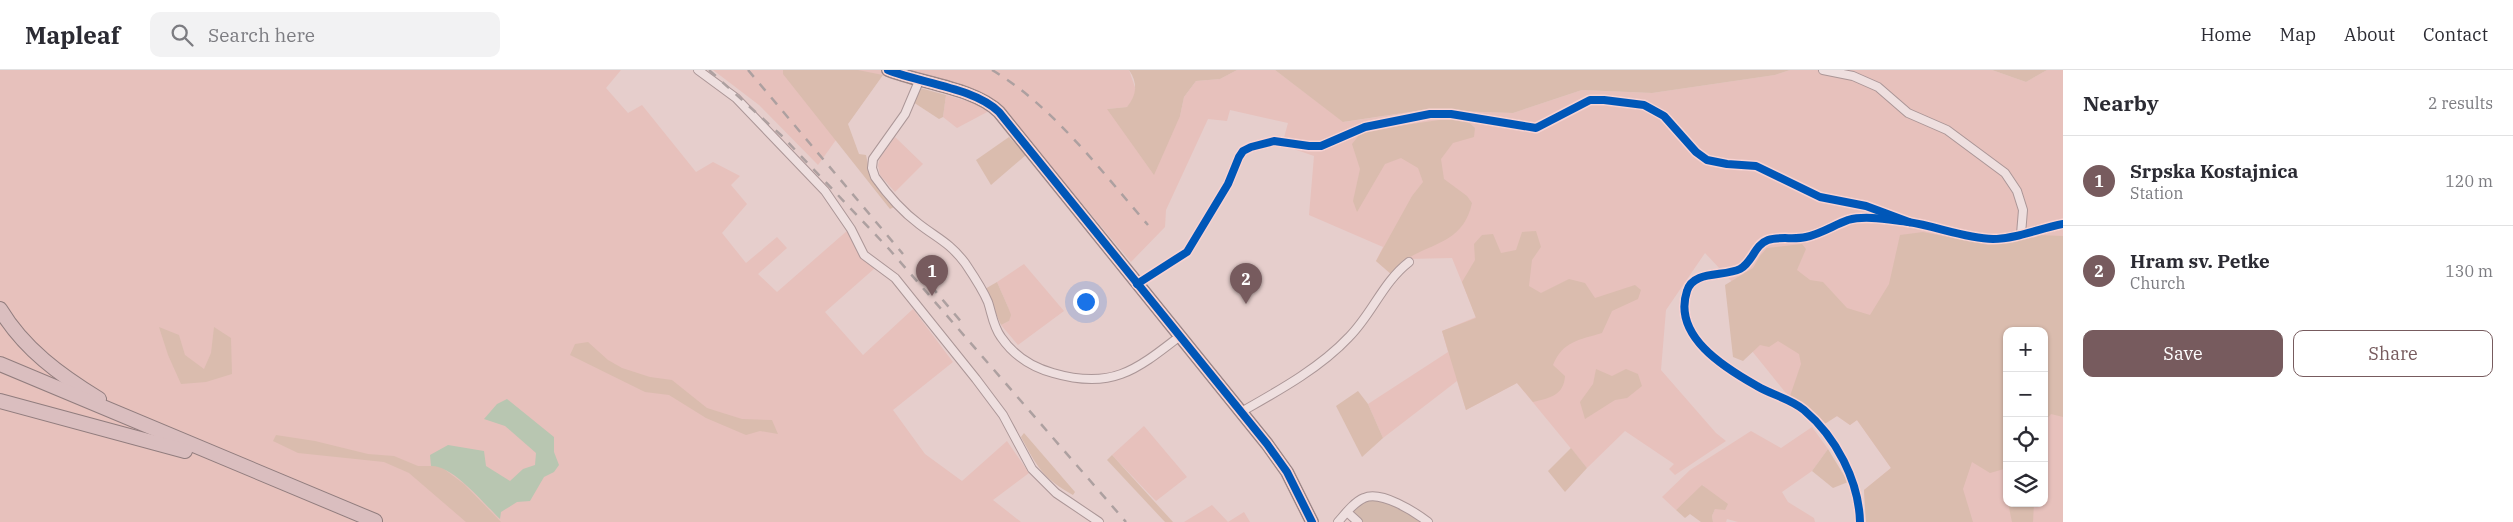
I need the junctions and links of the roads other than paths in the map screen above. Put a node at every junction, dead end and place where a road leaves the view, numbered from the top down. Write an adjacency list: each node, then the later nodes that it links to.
1 (698, 70): 19 (street)
2 (888, 70): 4 (main road)
3 (1823, 70): 7 (street)
4 (919, 81): 9 (main road); 11 (street)
5 (1909, 222): 7 (street); 9 (street); 24 (street)
6 (2063, 224): 7 (street)
7 (2021, 234)
8 (1409, 262): 14 (street)
9 (1137, 284): 11 (main road)
10 (0, 310): 15 (highway)
11 (1180, 336): 14 (main road)
12 (0, 364): 15 (highway)
13 (0, 401): 16 (highway)
14 (1241, 412): 20 (main road)
15 (152, 429): 16 (highway)
16 (250, 470): 18 (highway)
17 (1348, 512): 21 (street); 22 (street); 23 (street)
18 (375, 521)
19 (1099, 522)
20 (1312, 522)
21 (1338, 522)
22 (1358, 522)
23 (1428, 522)
24 (1860, 522)

